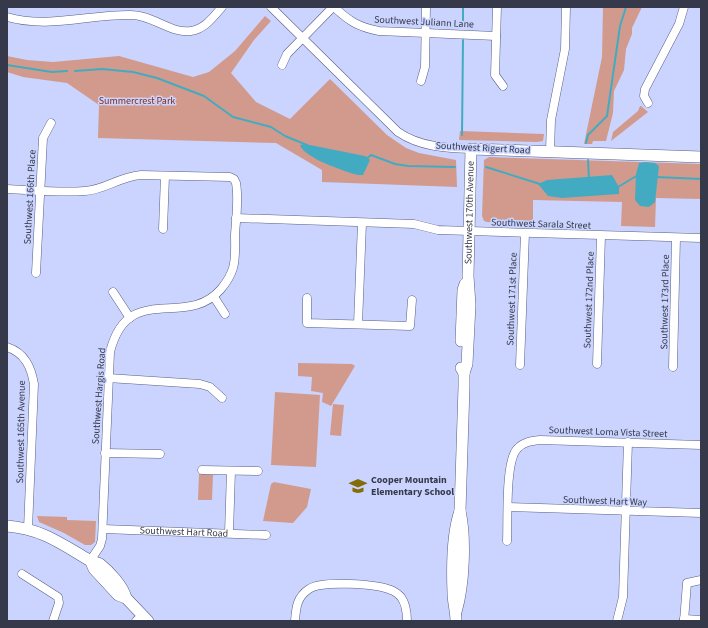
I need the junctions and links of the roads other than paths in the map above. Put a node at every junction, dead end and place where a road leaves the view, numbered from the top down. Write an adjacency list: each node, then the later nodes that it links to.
1 (222, 7): 8 (street)
2 (271, 7): 11 (street, Southwest Rigert Road)
3 (333, 7): 9 (street, Southwest Juliann Lane); 11 (street)
4 (426, 7): 9 (street)
5 (497, 7): 10 (street)
6 (566, 7): 18 (street)
7 (684, 7): 15 (street)
8 (7, 17)
9 (426, 33): 10 (street, Southwest Juliann Lane); 13 (street)
10 (496, 36): 14 (street)
11 (302, 38): 12 (street); 17 (street, Southwest Rigert Road)
12 (282, 65)
13 (421, 81)
14 (503, 86)
15 (648, 103)
16 (51, 123): 22 (street, Southwest 166th Place)
17 (471, 149): 18 (main road, Southwest Rigert Road); 26 (main road, Southwest 170th Avenue)
18 (550, 151): 19 (main road, Southwest Rigert Road)
19 (701, 157)
20 (165, 176): 22 (street, Southwest Hargis Road); 23 (street, Southwest Hargis Road); 25 (street)
21 (7, 189): 22 (street, Southwest Hargis Road)
22 (39, 190): 31 (street, Southwest 166th Place)
23 (236, 218): 24 (street, Southwest Sarala Street); 33 (street, Southwest Hargis Road)
24 (362, 223): 26 (street, Southwest Sarala Street); 38 (street)
25 (163, 229)
26 (469, 231): 27 (street, Southwest Sarala Street); 64 (main road, Southwest 170th Avenue)
27 (525, 233): 28 (street, Southwest Sarala Street); 41 (street, Southwest 171st Place)
28 (601, 236): 29 (street, Southwest Sarala Street); 40 (street, Southwest 172nd Place)
29 (676, 238): 30 (street, Southwest Sarala Street); 42 (street, Southwest 173rd Place)
30 (701, 238)
31 (36, 274)
32 (113, 292): 37 (street)
33 (214, 297): 36 (street); 37 (street, Southwest Hargis Road)
34 (307, 298): 38 (street)
35 (412, 300): 38 (street)
36 (225, 314)
37 (130, 318): 43 (street, Southwest Hargis Road)
38 (358, 324)
39 (7, 347): 56 (street, Southwest 165th Avenue)
40 (597, 364)
41 (520, 365)
42 (673, 367)
43 (108, 378): 44 (street); 47 (street, Southwest Hargis Road)
44 (222, 398)
45 (628, 442): 46 (street, Southwest Loma Vista Street); 52 (street, Southwest Loma Vista Street); 53 (street)
46 (701, 445)
47 (105, 453): 48 (street); 57 (street, Southwest Hargis Road)
48 (160, 454)
49 (202, 470): 50 (street)
50 (231, 471): 51 (street); 58 (street)
51 (258, 472)
52 (508, 507): 53 (street, Southwest Hart Way); 60 (street)
53 (626, 512): 54 (street, Southwest Hart Way); 71 (street)
54 (701, 513)
55 (7, 526): 56 (main road)
56 (28, 529): 61 (main road)
57 (103, 529): 58 (street, Southwest Hart Road); 61 (street, Southwest Hargis Road)
58 (228, 533): 59 (street, Southwest Hart Road)
59 (266, 535)
60 (507, 540)
61 (90, 562): 65 (main road)
62 (22, 574): 68 (street)
63 (701, 580): 66 (street)
64 (456, 616)
65 (142, 619)
66 (684, 620): 67 (street)
67 (701, 620)
68 (53, 621)
69 (295, 621): 70 (street)
70 (407, 621)
71 (617, 621)

